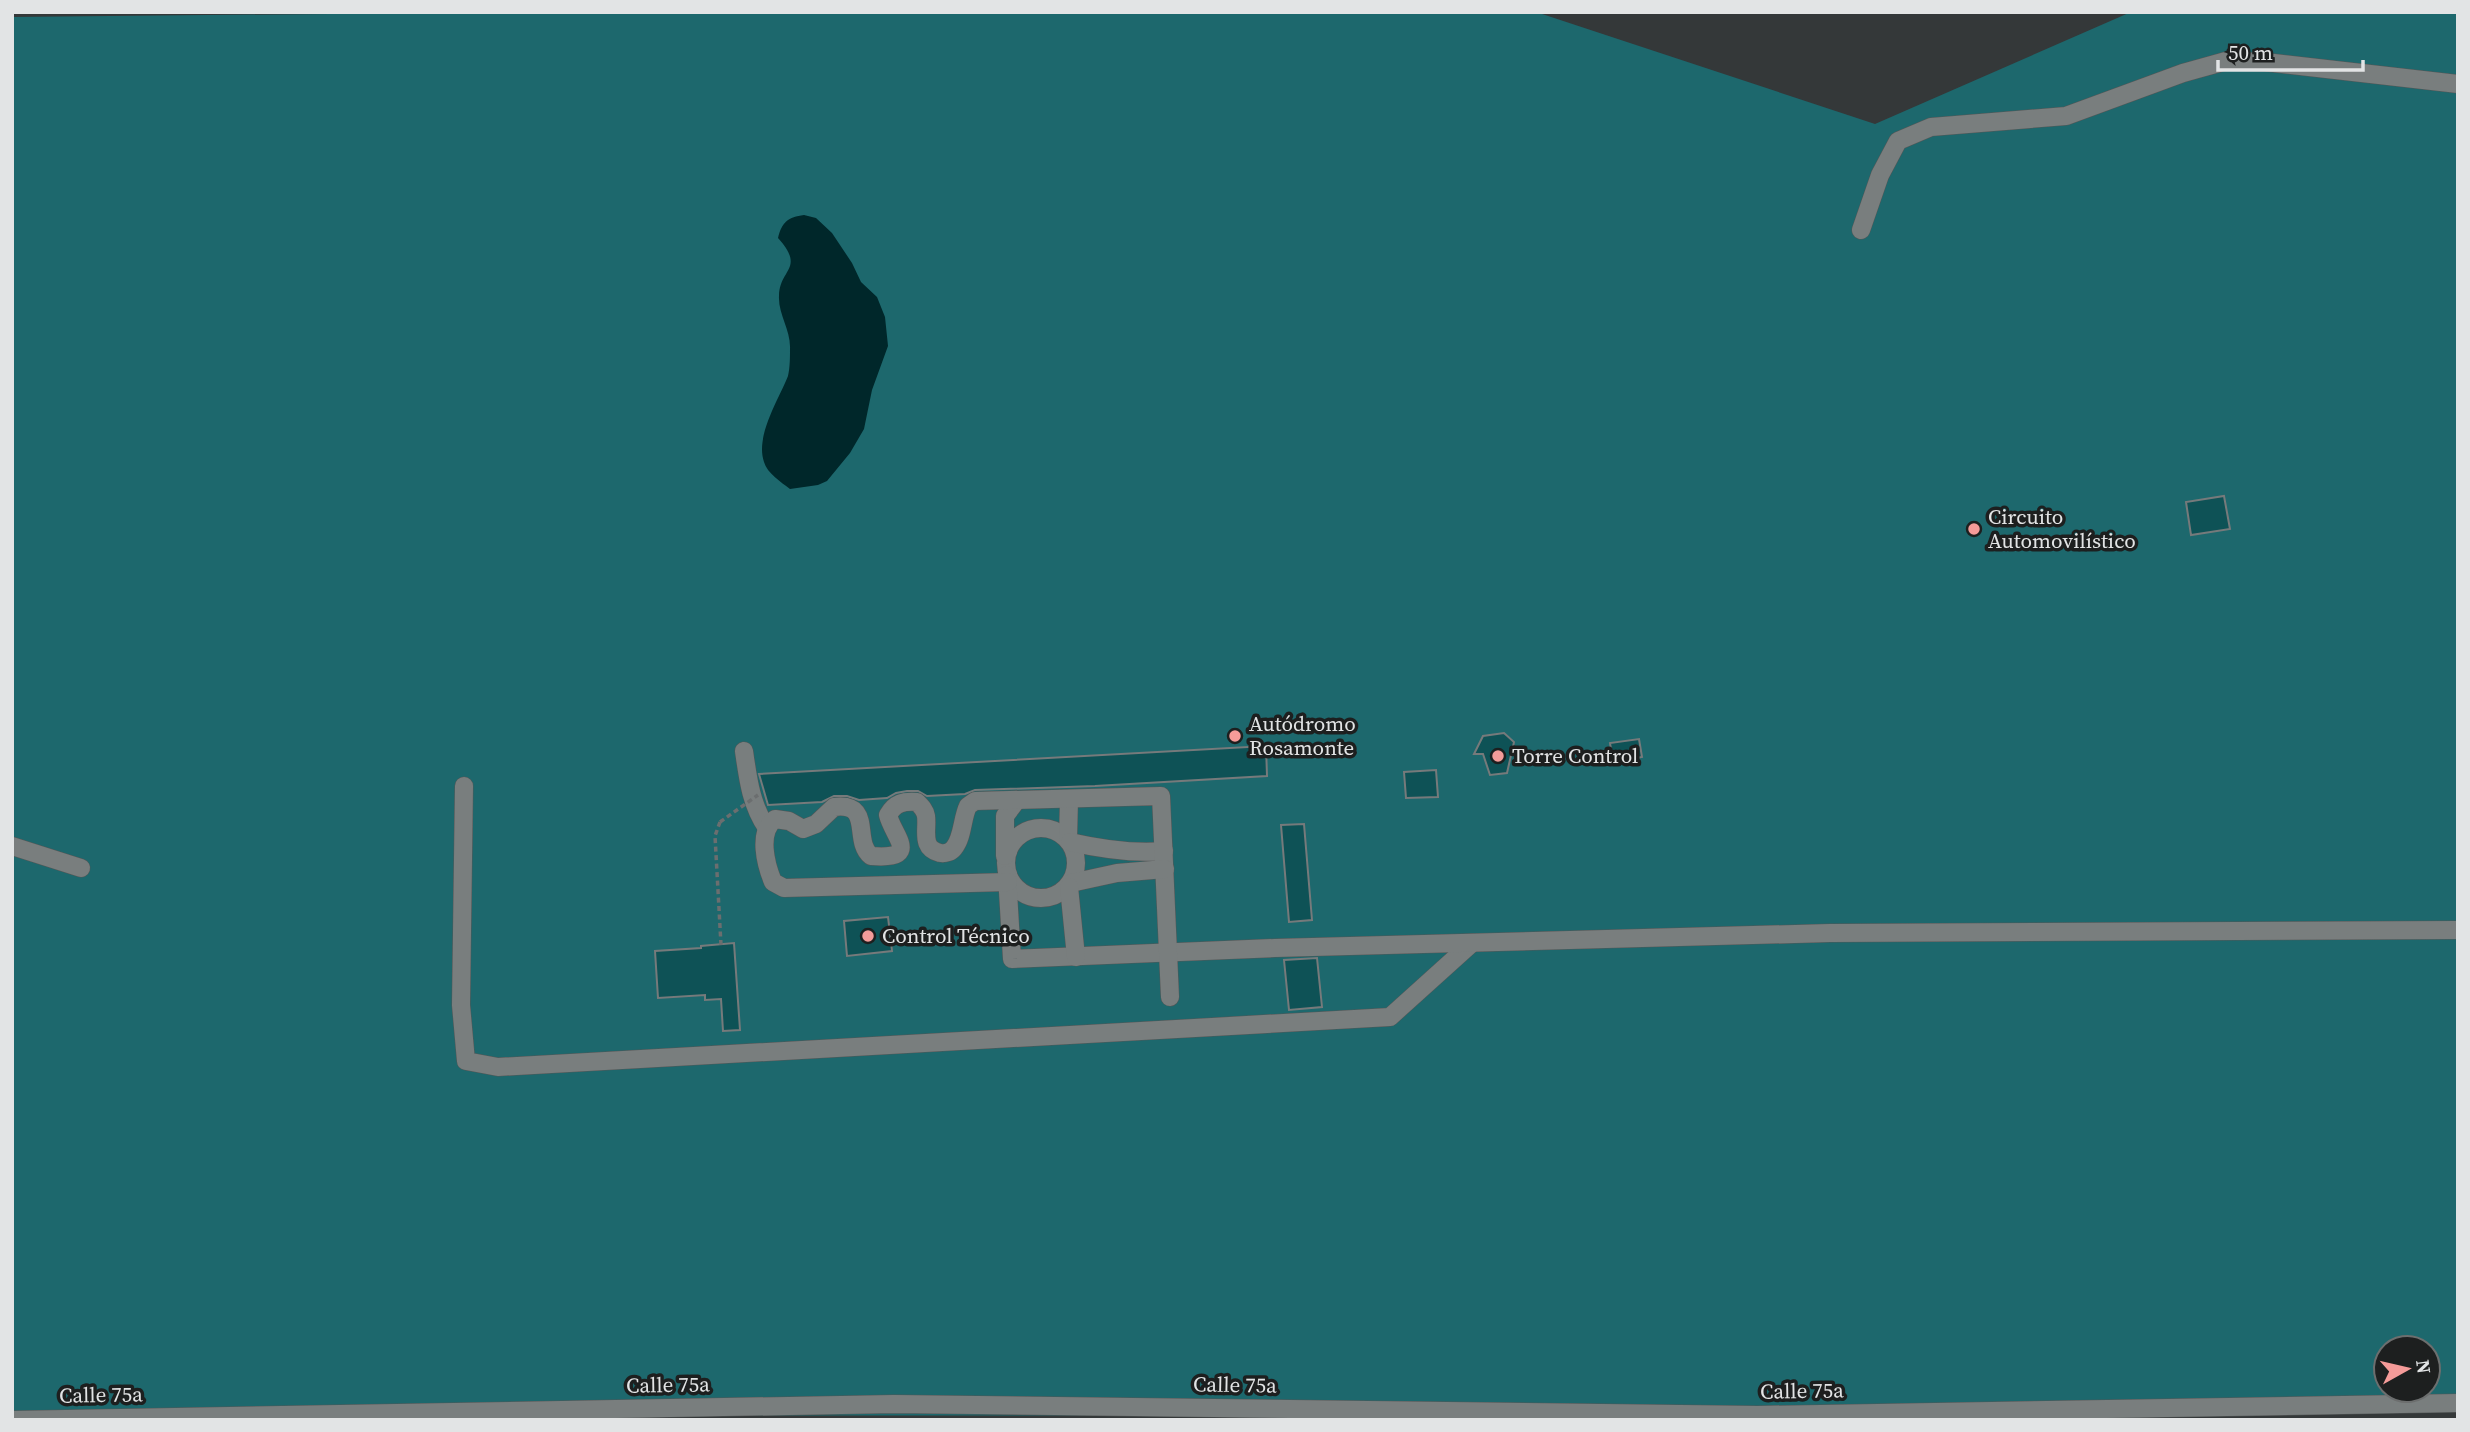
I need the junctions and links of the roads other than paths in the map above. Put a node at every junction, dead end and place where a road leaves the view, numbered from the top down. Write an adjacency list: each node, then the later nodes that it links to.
1 (2458, 84): 2 (street)
2 (1861, 230)
3 (744, 751): 7 (street)
4 (464, 786): 16 (street)
5 (1069, 799): 6 (street); 8 (street); 10 (street)
6 (1017, 800): 7 (street); 13 (street)
7 (767, 828): 13 (street)
8 (1069, 841): 10 (street); 13 (street); 14 (street)
9 (12, 846): 11 (street)
10 (1164, 851): 12 (street)
11 (81, 868)
12 (1165, 869): 14 (street); 17 (street)
13 (1006, 872): 14 (street); 18 (street)
14 (1070, 885): 18 (street)
15 (2458, 930): 16 (street)
16 (1472, 943): 17 (street)
17 (1169, 953): 18 (street); 19 (street)
18 (1076, 957)
19 (1171, 997)
20 (2458, 1403): 23 (street, Calle 75a)
21 (895, 1412): 24 (street, Calle 75a); 28 (street, Calle 75a)
22 (2292, 1413): 23 (street, Calle 75a); 26 (street, Calle 75a)
23 (2317, 1413)
24 (689, 1414): 25 (street, Calle 75a)
25 (483, 1415): 27 (street, Calle 75a)
26 (2030, 1415): 28 (street, Calle 75a)
27 (281, 1417): 29 (street, Calle 75a)
28 (1758, 1417)
29 (79, 1419): 30 (street, Calle 75a)
30 (12, 1420)

